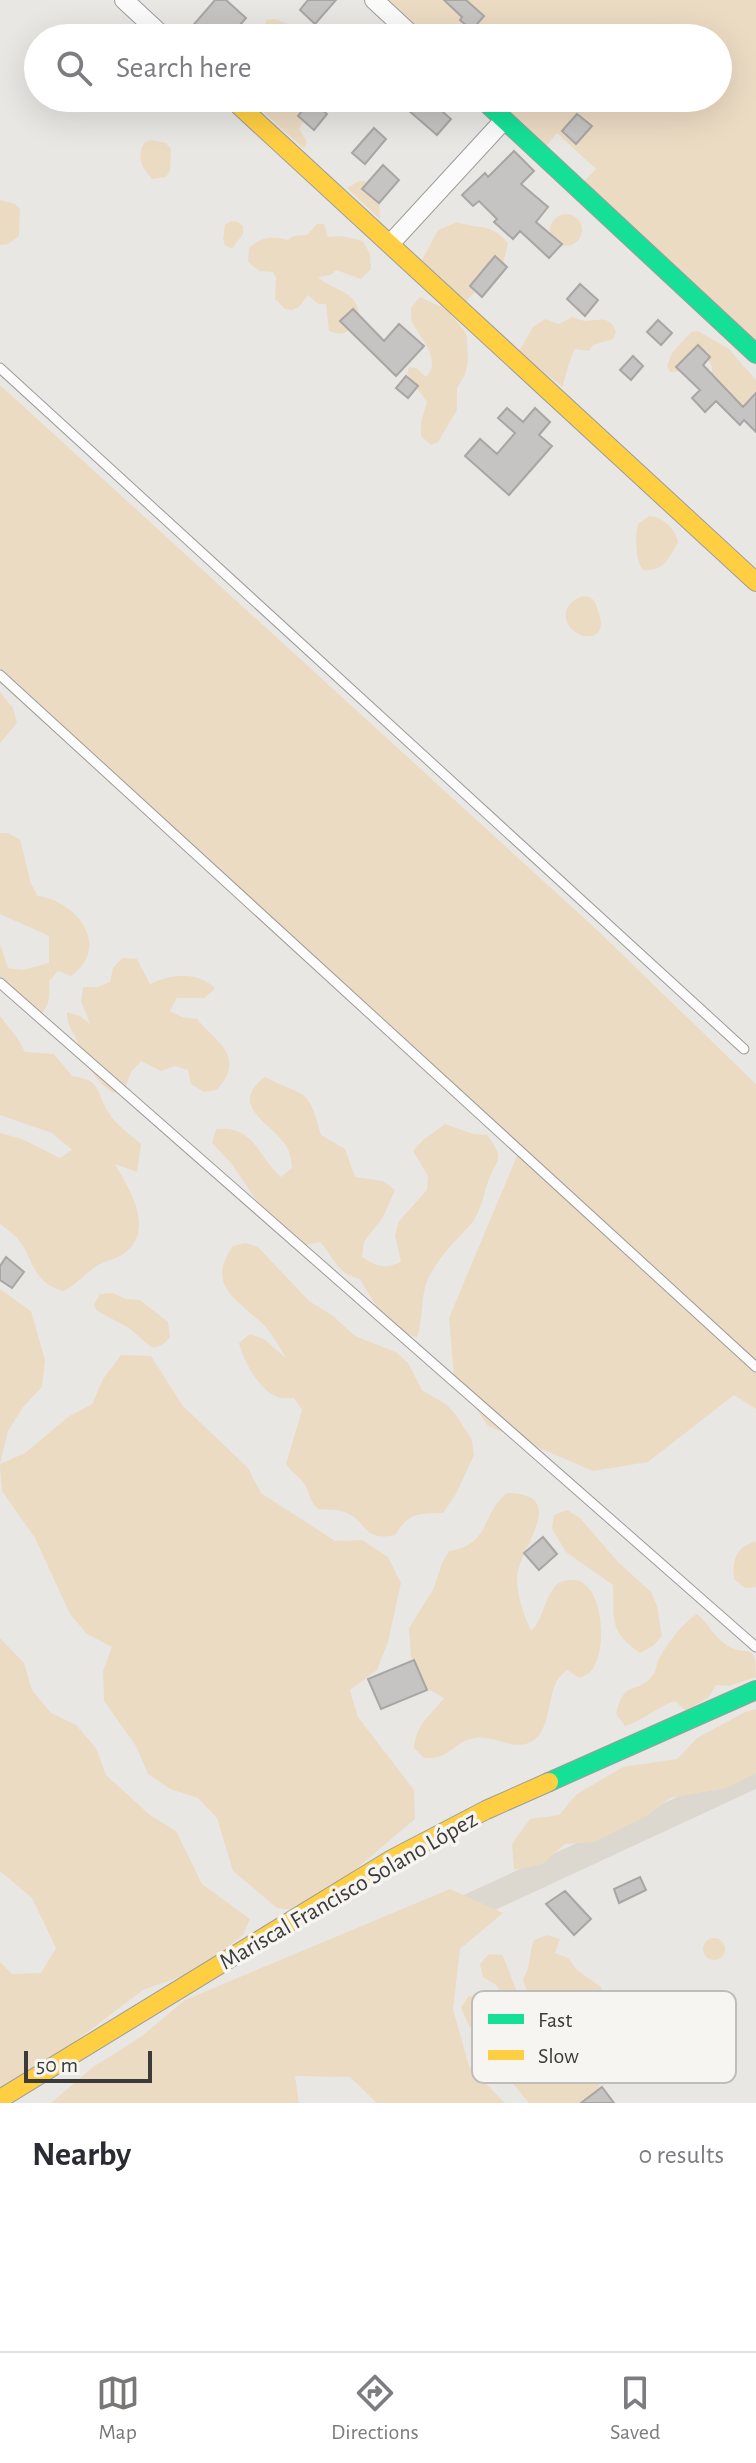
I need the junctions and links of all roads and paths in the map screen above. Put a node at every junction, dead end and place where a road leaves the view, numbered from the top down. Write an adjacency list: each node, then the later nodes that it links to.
1 (124, 0): 3 (street)
2 (374, 0): 4 (street)
3 (150, 24)
4 (400, 24)
5 (246, 112): 8 (street)
6 (496, 112): 7 (street)
7 (504, 120): 8 (street); 9 (street)
8 (390, 244): 11 (street)
9 (756, 354)
10 (0, 368): 14 (lane)
11 (756, 582)
12 (0, 675): 15 (lane)
13 (0, 983): 16 (lane)
14 (744, 1049)
15 (756, 1367)
16 (756, 1647)
17 (756, 1690): 18 (street, Mariscal Francisco Solano López)
18 (0, 2099)

